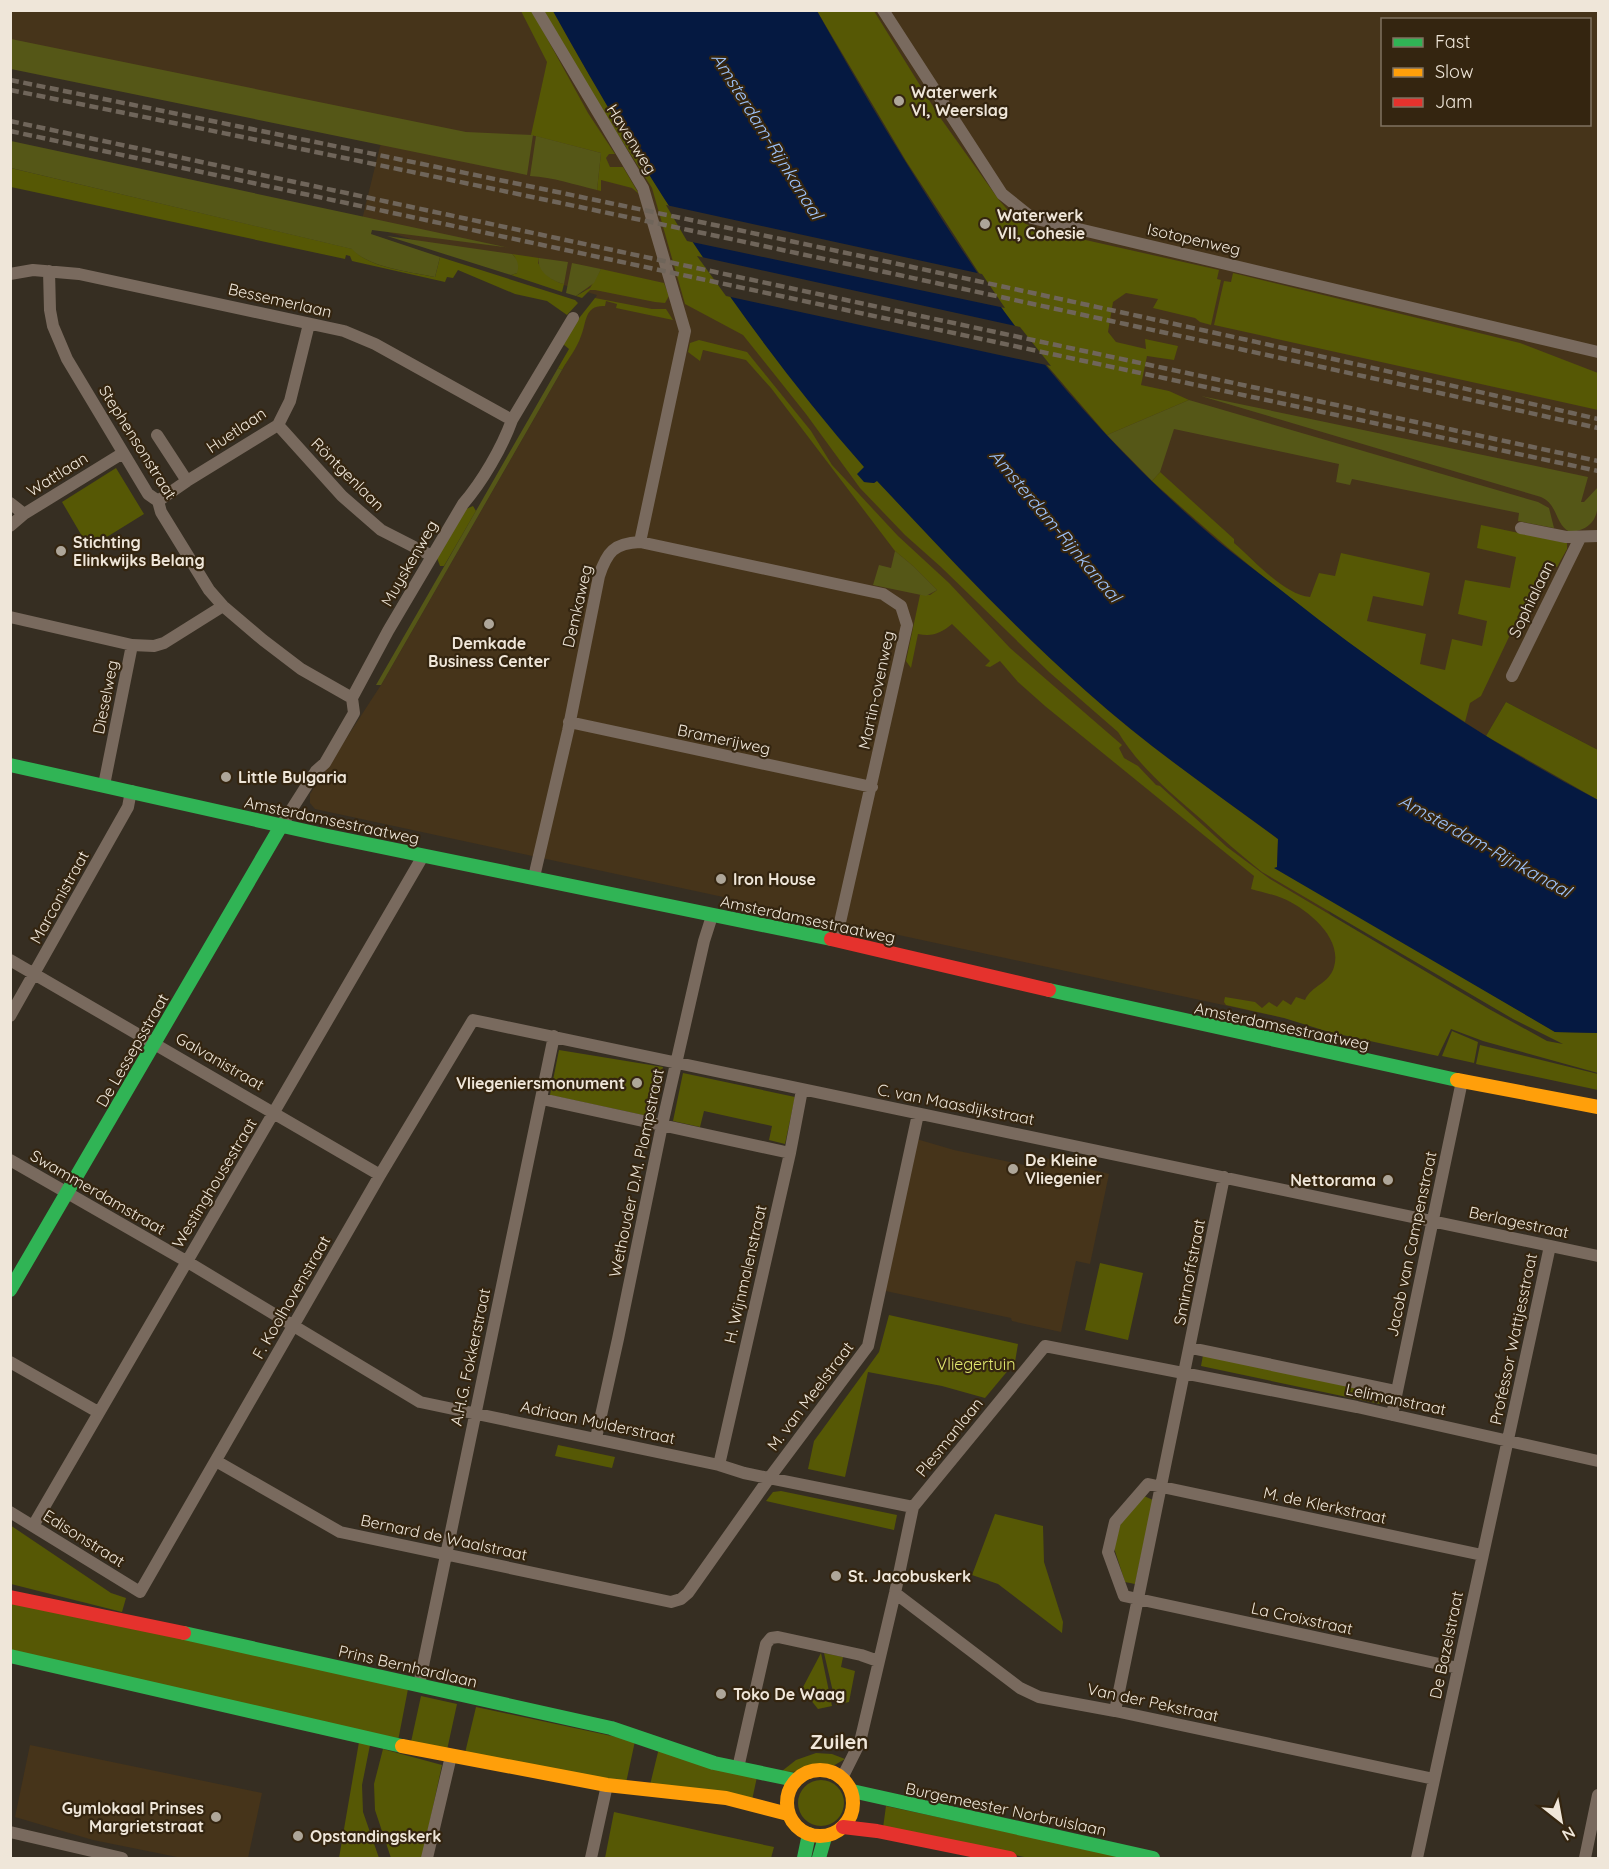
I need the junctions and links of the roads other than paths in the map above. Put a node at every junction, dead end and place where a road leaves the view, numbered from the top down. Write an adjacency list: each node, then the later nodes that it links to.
1 (537, 10): 20 (street, Havenweg)
2 (883, 10): 7 (street, Isotopenweg)
3 (14, 271): 4 (street, Bessemerlaan)
4 (49, 271): 6 (street, Bessemerlaan); 11 (street, Stephensonstraat)
5 (573, 318): 8 (street, Muyskenweg)
6 (309, 324): 8 (street, Bessemerlaan); 9 (street, Huetlaan)
7 (1599, 352)
8 (512, 420): 21 (street, Muyskenweg)
9 (278, 424): 12 (street, Huetlaan); 21 (street, Röntgenlaan)
10 (157, 435): 12 (street)
11 (123, 453): 13 (street, Stephensonstraat); 15 (street, Wattlaan)
12 (187, 482): 13 (street, Huetlaan)
13 (158, 501): 22 (street, Stephensonstraat)
14 (10, 503): 15 (street)
15 (24, 514): 16 (street, Wattlaan)
16 (10, 526)
17 (1521, 528): 19 (street)
18 (1599, 536): 19 (street)
19 (1580, 538): 25 (street, Sophialaan)
20 (640, 543): 27 (street, Demkaweg); 30 (street, Martin-ovenweg)
21 (432, 556): 26 (street, Muyskenweg)
22 (223, 606): 24 (street, Dieselweg); 26 (street, Stephensonstraat)
23 (10, 617): 24 (street)
24 (132, 645): 29 (street, Dieselweg)
25 (1512, 676)
26 (352, 698): 32 (street, Muyskenweg)
27 (569, 722): 30 (street, Bramerijweg); 34 (street, Demkaweg)
28 (10, 765): 29 (main road, Amsterdamsestraatweg)
29 (104, 785): 31 (main road, Amsterdamsestraatweg)
30 (872, 788): 36 (street, Martin-ovenweg)
31 (131, 791): 32 (main road, Amsterdamsestraatweg); 38 (street, Marconistraat)
32 (281, 826): 33 (main road, Amsterdamsestraatweg); 42 (main road, De Lessepsstraat)
33 (423, 856): 34 (main road, Amsterdamsestraatweg); 48 (street, Westinghousestraat)
34 (534, 877): 35 (main road, Amsterdamsestraatweg)
35 (712, 916): 36 (main road, Amsterdamsestraatweg); 43 (street, Wethouder D.M. Plompstraat)
36 (836, 940): 44 (main road, Amsterdamsestraatweg)
37 (10, 960): 38 (street, Galvanistraat)
38 (36, 973): 39 (street, Marconistraat); 42 (street, Galvanistraat)
39 (10, 1016)
40 (473, 1020): 41 (street, C. van Maasdijkstraat); 53 (street, F. Koolhovenstraat)
41 (554, 1036): 43 (street, C. van Maasdijkstraat); 46 (street, A.H.G. Fokkerstraat)
42 (155, 1042): 48 (street, Galvanistraat); 55 (main road, De Lessepsstraat)
43 (676, 1064): 45 (street, C. van Maasdijkstraat); 50 (street, Wethouder D.M. Plompstraat)
44 (1462, 1081): 47 (main road, Amsterdamsestraatweg); 56 (street, Jacob van Campenstraat)
45 (802, 1090): 49 (street, C. van Maasdijkstraat); 51 (street, H. Wijnmalenstraat)
46 (542, 1099): 50 (street); 67 (street, A.H.G. Fokkerstraat)
47 (1599, 1107)
48 (274, 1113): 53 (street, Galvanistraat); 59 (street, Westinghousestraat)
49 (918, 1114): 54 (street, C. van Maasdijkstraat); 74 (street, M. van Meelstraat)
50 (662, 1125): 51 (street); 69 (street, Wethouder D.M. Plompstraat)
51 (790, 1154): 73 (street, H. Wijnmalenstraat)
52 (10, 1160): 55 (street, Swammerdamstraat)
53 (380, 1175): 61 (street, F. Koolhovenstraat)
54 (1224, 1177): 56 (street, C. van Maasdijkstraat); 62 (street, Smirnoffstraat)
55 (67, 1193): 59 (street, Swammerdamstraat); 60 (main road, De Lessepsstraat)
56 (1433, 1221): 57 (street, Berlagestraat); 65 (street, Jacob van Campenstraat)
57 (1550, 1246): 58 (street, Berlagestraat); 70 (street, Professor Wattjesstraat)
58 (1599, 1256)
59 (186, 1262): 61 (street, Swammerdamstraat); 66 (street, Westinghousestraat)
60 (10, 1290)
61 (293, 1327): 67 (street, Adriaan Mulderstraat); 71 (street, F. Koolhovenstraat)
62 (1191, 1348): 64 (street, Smirnoffstraat); 65 (street, Lelimanstraat)
63 (10, 1362): 66 (street)
64 (1185, 1373): 68 (street, Lelimanstraat); 75 (street, Smirnoffstraat); 76 (street, Plesmanlaan)
65 (1396, 1391): 68 (street, Jacob van Campenstraat)
66 (98, 1413): 78 (street, Westinghousestraat)
67 (475, 1414): 69 (street, Adriaan Mulderstraat); 79 (street, A.H.G. Fokkerstraat)
68 (1392, 1415): 70 (street, Lelimanstraat)
69 (596, 1438): 73 (street, Adriaan Mulderstraat)
70 (1508, 1440): 72 (street, Lelimanstraat); 80 (street, De Bazelstraat)
71 (216, 1461): 79 (street, Bernard de Waalstraat); 81 (street, F. Koolhovenstraat)
72 (1599, 1461)
73 (719, 1465): 74 (street, Adriaan Mulderstraat)
74 (770, 1477): 76 (street, Adriaan Mulderstraat); 84 (street, M. van Meelstraat)
75 (1162, 1487): 80 (street, M. de Klerkstraat); 85 (street, Smirnoffstraat); 85 (street)
76 (913, 1507): 82 (street, Plesmanlaan)
77 (10, 1512): 78 (street, Edisonstraat)
78 (33, 1526): 81 (street, Edisonstraat)
79 (445, 1554): 84 (street, Bernard de Waalstraat); 89 (street, A.H.G. Fokkerstraat)
80 (1482, 1555): 88 (street, De Bazelstraat)
81 (140, 1592)
82 (895, 1593): 87 (street, Plesmanlaan); 90 (street, Van der Pekstraat)
83 (10, 1597): 89 (main road, Prins Bernhardlaan)
84 (681, 1599)
85 (1139, 1600): 88 (street, La Croixstraat); 90 (street, Smirnoffstraat)
86 (10, 1656): 91 (main road)
87 (878, 1660): 92 (street); 93 (street, Plesmanlaan)
88 (1458, 1668): 94 (street, De Bazelstraat)
89 (419, 1685): 92 (main road, Prins Bernhardlaan)
90 (1115, 1710): 94 (street, Van der Pekstraat)
91 (451, 1756): 96 (main road); 106 (street)
92 (738, 1768): 95 (main road, Prins Bernhardlaan)
93 (842, 1778): 95 (main road); 97 (main road)
94 (1434, 1779): 112 (street, De Bazelstraat)
95 (795, 1780): 99 (main road)
96 (607, 1785): 99 (main road); 107 (street)
97 (852, 1791): 100 (main road); 111 (main road, Burgemeester Norbruislaan)
98 (1599, 1796): 113 (street)
99 (788, 1814): 102 (main road)
100 (843, 1827): 103 (main road); 104 (main road)
101 (10, 1832): 105 (street)
102 (809, 1834): 103 (main road); 108 (main road)
103 (825, 1837): 109 (main road)
104 (985, 1856): 110 (main road)
105 (122, 1858)
106 (427, 1858)
107 (591, 1858)
108 (804, 1858)
109 (819, 1858)
110 (1010, 1858)
111 (1153, 1858)
112 (1417, 1858)
113 (1585, 1858)

